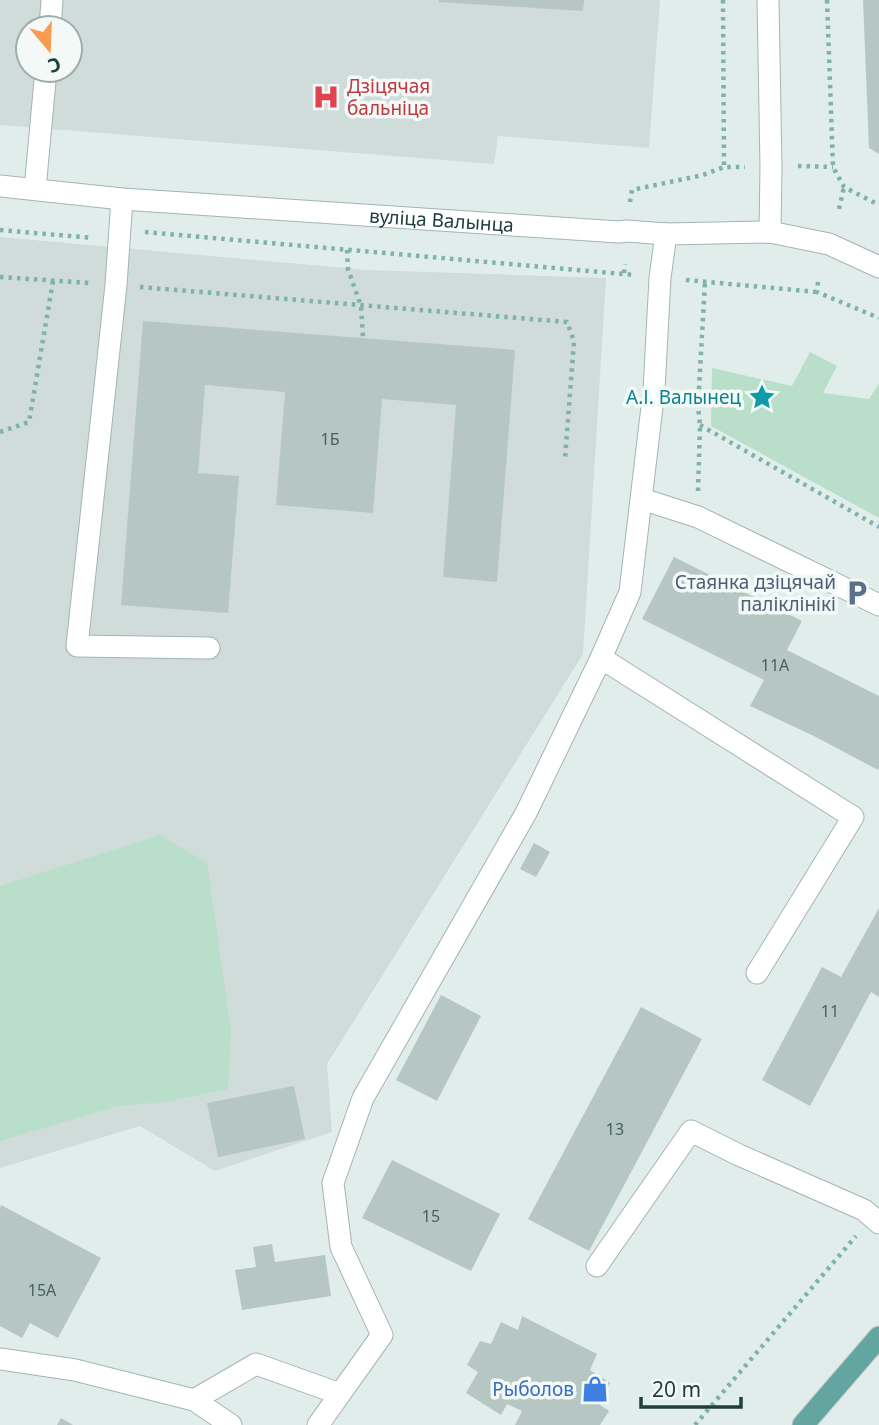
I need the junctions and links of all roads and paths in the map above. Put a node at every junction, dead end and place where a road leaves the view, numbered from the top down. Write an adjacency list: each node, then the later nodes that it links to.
1 (723, 0): 6 (path)
2 (768, 0): 17 (street)
3 (827, 0): 8 (path)
4 (45, 84): 11 (street)
5 (797, 166): 8 (path)
6 (723, 167): 7 (path); 13 (path)
7 (746, 167)
8 (832, 167): 10 (path)
9 (0, 186): 11 (street, вуліца Валынца)
10 (844, 187): 14 (path); 15 (path)
11 (35, 190): 12 (street, вуліца Валынца)
12 (122, 199): 18 (street, вуліца Валынца); 19 (street)
13 (630, 202)
14 (879, 205)
15 (839, 209)
16 (0, 230): 19 (path)
17 (770, 232): 18 (street, вуліца Валынца); 22 (street, вуліца Валынца)
18 (666, 234): 36 (street)
19 (118, 242): 20 (path); 28 (street)
20 (347, 250): 21 (path); 30 (path)
21 (625, 264)
22 (879, 267)
23 (0, 277): 25 (path)
24 (678, 280): 26 (path)
25 (53, 281): 28 (path); 34 (path)
26 (705, 282): 29 (path); 33 (path)
27 (818, 282): 29 (path)
28 (116, 285): 30 (path); 40 (street)
29 (817, 292): 31 (path)
30 (361, 306): 32 (path); 35 (path)
31 (879, 318)
32 (363, 338)
33 (700, 425): 37 (path); 38 (path)
34 (0, 432)
35 (565, 458)
36 (642, 499): 37 (street); 41 (street)
37 (698, 517): 39 (street)
38 (879, 527)
39 (879, 605)
40 (209, 648)
41 (601, 659): 42 (street); 47 (street)
42 (757, 973)
43 (876, 1220): 44 (street); 51 (path)
44 (597, 1266)
45 (879, 1337): 52 (main road)
46 (0, 1359): 48 (street)
47 (340, 1394): 48 (street); 50 (street)
48 (194, 1400): 49 (street)
49 (231, 1425)
50 (318, 1425)
51 (695, 1425)
52 (803, 1425)

